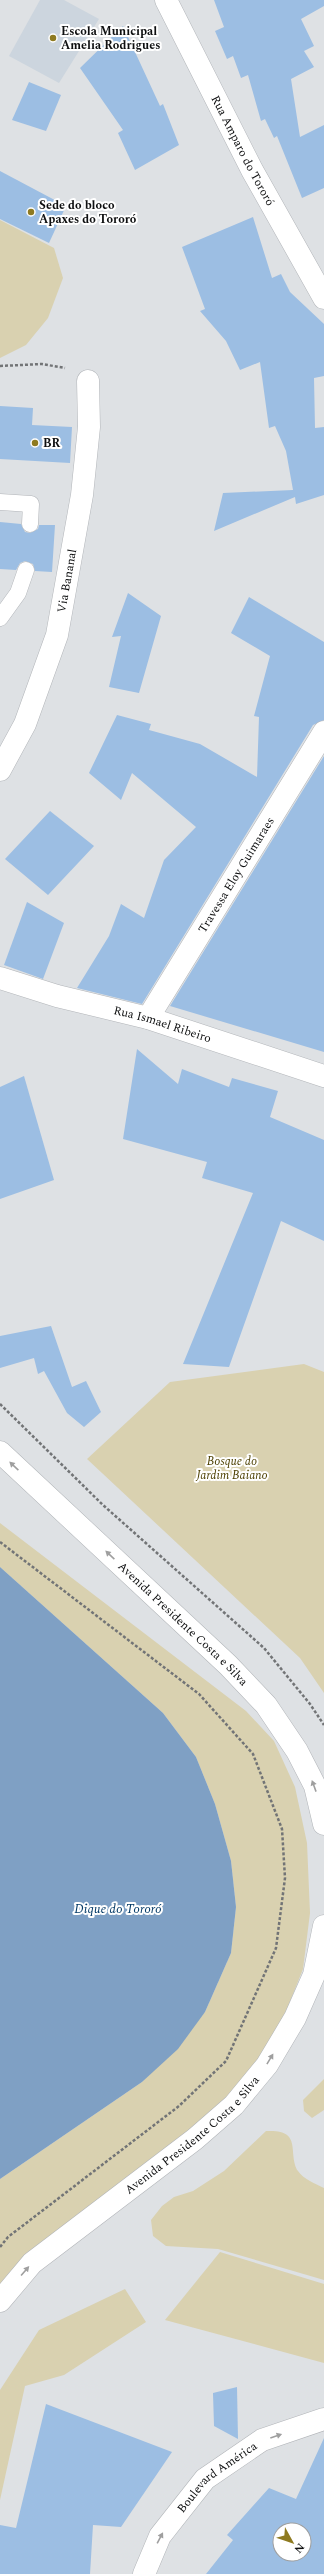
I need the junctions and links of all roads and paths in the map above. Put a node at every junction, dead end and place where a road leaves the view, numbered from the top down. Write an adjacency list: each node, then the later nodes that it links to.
1 (166, 0): 2 (street, Rua Amparo do Tororó)
2 (324, 298)
3 (0, 366): 4 (path)
4 (88, 381): 10 (street, Via Bananal)
5 (0, 502): 6 (lane)
6 (30, 524)
7 (26, 570): 8 (lane)
8 (0, 618)
9 (324, 732): 12 (street, Travessa Eloy Guimaraes)
10 (0, 770)
11 (0, 978): 12 (street, Rua Ismael Ribeiro)
12 (148, 1018): 13 (street, Rua Ismael Ribeiro)
13 (324, 1076)
14 (0, 1404): 17 (path)
15 (0, 1452): 18 (street, Avenida Presidente Costa e Silva, one-way to 15)
16 (0, 1542): 21 (path)
17 (324, 1725)
18 (324, 1824)
19 (324, 1926): 20 (street, Avenida Presidente Costa e Silva)
20 (320, 1963): 22 (street, Avenida Presidente Costa e Silva, one-way to 20)
21 (0, 2247)
22 (0, 2301)
23 (324, 2419): 24 (street, Boulevard América, one-way to 23)
24 (144, 2574)

